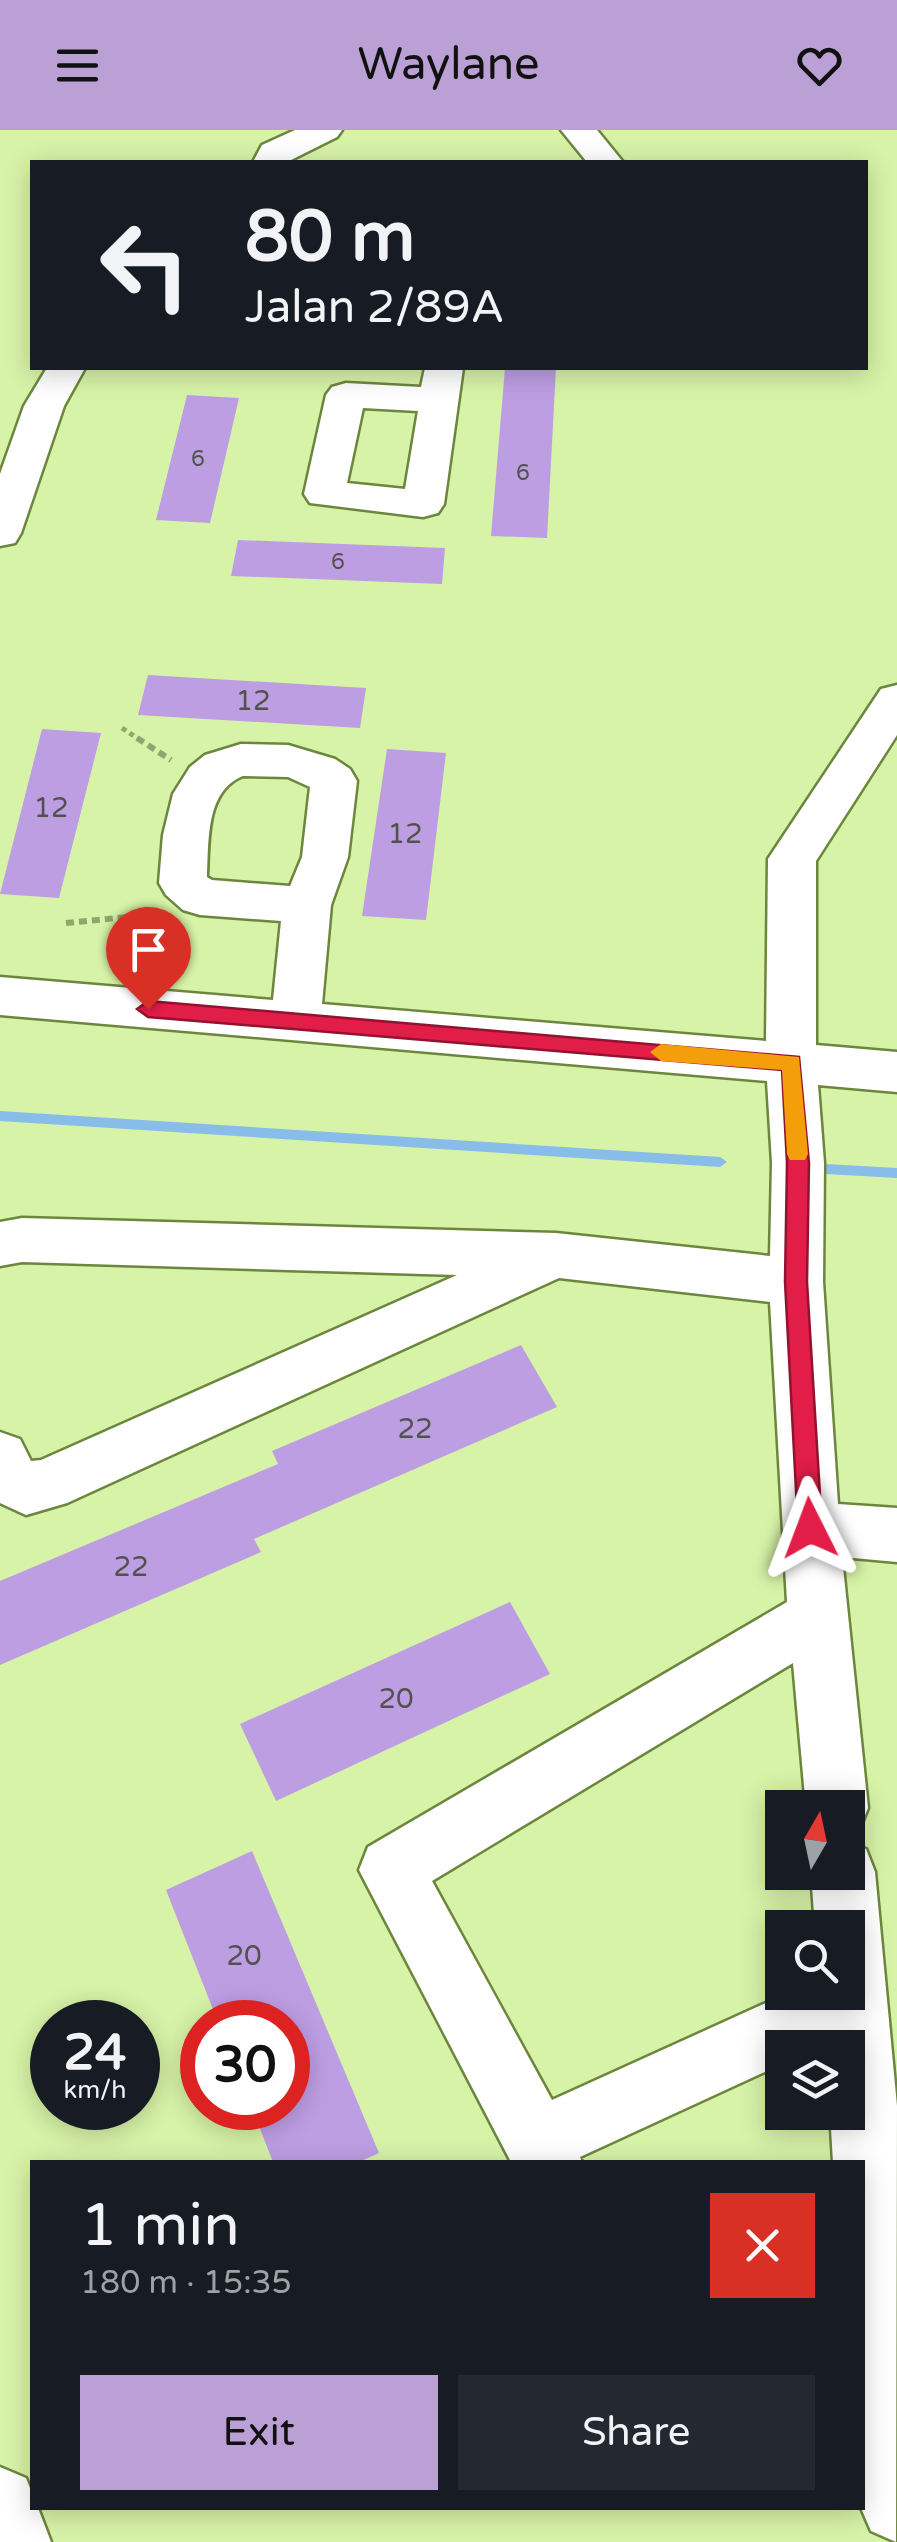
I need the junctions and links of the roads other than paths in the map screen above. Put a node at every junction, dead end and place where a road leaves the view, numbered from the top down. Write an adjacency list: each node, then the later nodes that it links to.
1 (325, 130): 3 (street)
2 (578, 130): 4 (street)
3 (271, 160)
4 (603, 160)
5 (65, 370): 7 (street)
6 (0, 405): 7 (street)
7 (44, 406): 8 (street)
8 (0, 532)
9 (897, 700): 13 (street)
10 (308, 905): 10 (street); 12 (street)
11 (0, 996): 12 (street)
12 (295, 1023): 13 (street)
13 (792, 1063): 14 (street); 17 (street)
14 (897, 1072)
15 (0, 1244): 16 (street)
16 (556, 1255): 17 (street); 18 (street)
17 (796, 1282): 19 (street)
18 (0, 1457)
19 (810, 1528): 20 (street); 21 (street)
20 (897, 1535)
21 (821, 1614): 22 (street); 25 (street)
22 (836, 1790)
23 (829, 2010): 25 (street)
24 (854, 2010): 27 (street)
25 (542, 2152)
26 (0, 2504): 28 (street)
27 (897, 2505)
28 (13, 2542)

